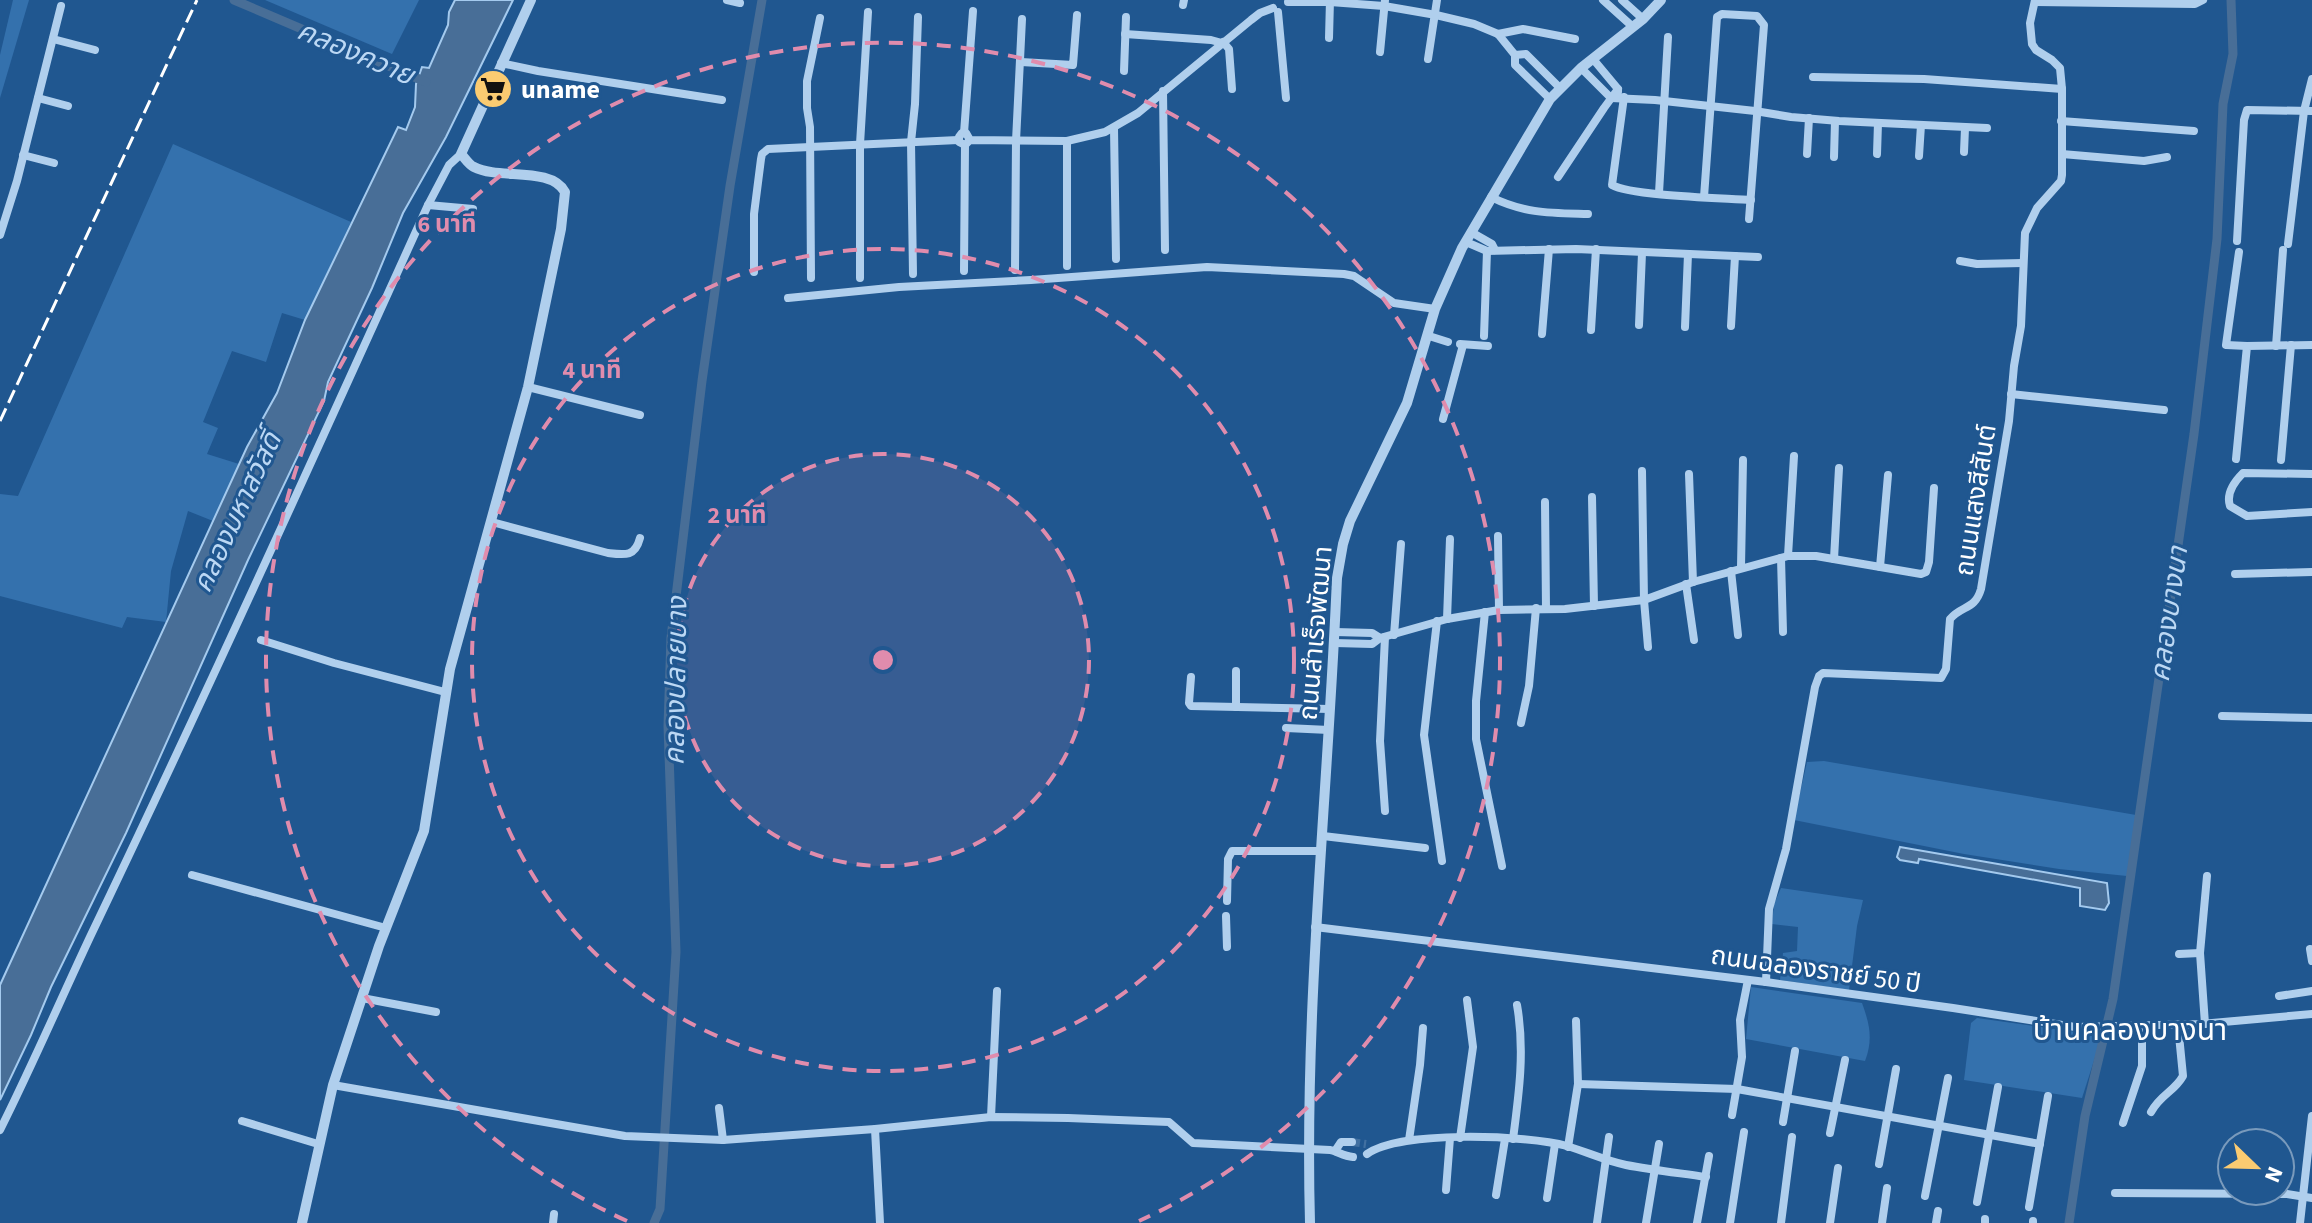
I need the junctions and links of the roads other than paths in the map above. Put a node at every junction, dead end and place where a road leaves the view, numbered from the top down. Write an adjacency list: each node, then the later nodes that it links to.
1 (531, 0): 38 (street)
2 (727, 0): 11 (street)
3 (1437, 0): 18 (street)
4 (1603, 0): 24 (street)
5 (1622, 0): 23 (street)
6 (1661, 0): 23 (street, ถนนสำเร็จพัฒนา)
7 (2203, 0): 10 (street)
8 (1287, 1): 9 (street); 14 (street)
9 (1330, 1): 12 (street); 28 (street)
10 (2035, 1): 45 (street, ถนนแสงสีสันต์)
11 (740, 3)
12 (1384, 3): 18 (street); 33 (street)
13 (61, 6): 29 (street)
14 (1275, 7): 31 (street); 49 (street)
15 (973, 11): 66 (street)
16 (868, 12): 70 (street)
17 (1077, 15): 37 (street)
18 (1436, 15): 26 (street); 35 (street)
19 (918, 17): 69 (street)
20 (1126, 17): 25 (street)
21 (820, 18): 71 (street)
22 (1022, 19): 37 (street)
23 (1643, 19): 24 (street, ถนนสำเร็จพัฒนา)
24 (1633, 27): 36 (street, ถนนสำเร็จพัฒนา)
25 (1125, 34): 31 (street); 40 (street)
26 (1498, 34): 30 (street); 34 (street)
27 (1668, 37): 52 (street)
28 (1329, 38)
29 (53, 39): 32 (street); 48 (street)
30 (1575, 39)
31 (1222, 43): 44 (street); 46 (street)
32 (95, 50)
33 (1380, 52)
34 (1515, 55): 43 (street); 50 (street)
35 (1428, 59)
36 (1593, 59): 39 (street, ถนนสำเร็จพัฒนา); 47 (street)
37 (1021, 62): 67 (street)
38 (501, 63): 51 (street); 73 (street)
39 (1581, 68): 43 (street, ถนนสำเร็จพัฒนา); 47 (street)
40 (1124, 71)
41 (1813, 77): 45 (street)
42 (2312, 79): 56 (street)
43 (1560, 88): 50 (street, ถนนสำเร็จพัฒนา)
44 (1232, 89)
45 (2062, 89): 59 (street, ถนนแสงสีสันต์)
46 (1163, 91): 62 (street); 96 (street)
47 (1618, 95): 52 (street); 82 (street); 83 (street)
48 (38, 98): 53 (street); 77 (street)
49 (1286, 98)
50 (1550, 99): 84 (street, ถนนสำเร็จพัฒนา)
51 (722, 100)
52 (1664, 101): 54 (street); 83 (street)
53 (68, 106)
54 (1710, 106): 55 (street); 55 (street); 85 (street)
55 (1759, 111): 57 (street); 86 (street)
56 (2308, 111): 93 (street); 125 (street)
57 (1809, 118): 58 (street); 74 (street)
58 (1835, 121): 60 (street); 79 (street)
59 (2061, 121): 65 (street); 76 (street, ถนนแสงสีสันต์)
60 (1878, 123): 61 (street); 75 (street)
61 (1921, 125): 63 (street); 78 (street)
62 (1114, 128): 68 (street); 103 (street)
63 (1965, 128): 64 (street); 72 (street)
64 (1987, 128)
65 (2194, 131)
66 (964, 139): 67 (street); 69 (street); 108 (street)
67 (1016, 141): 68 (street); 107 (street)
68 (1067, 141): 106 (street)
69 (911, 142): 70 (street); 110 (street)
70 (860, 144): 71 (street); 112 (street)
71 (809, 147): 109 (street); 111 (street)
72 (1964, 152)
73 (461, 154): 87 (street); 126 (street)
74 (1807, 154)
75 (1877, 154)
76 (2062, 154): 80 (street); 105 (street, ถนนแสงสีสันต์)
77 (23, 155): 81 (street); 91 (street)
78 (1919, 156)
79 (1834, 157)
80 (2167, 157)
81 (54, 163)
82 (1558, 177)
83 (1659, 193): 85 (street)
84 (1491, 197): 89 (street); 92 (street, ถนนสำเร็จพัฒนา)
85 (1704, 197): 86 (street)
86 (1751, 200): 90 (street)
87 (428, 205): 88 (street); 235 (street)
88 (473, 209)
89 (1588, 214)
90 (1749, 219)
91 (0, 235)
92 (1468, 237): 97 (street); 114 (street, ถนนสำเร็จพัฒนา)
93 (2237, 241)
94 (1549, 249): 95 (street); 97 (street); 119 (street)
95 (1596, 249): 99 (street); 118 (street)
96 (1165, 250)
97 (1491, 251): 130 (street)
98 (2239, 252): 124 (street)
99 (1642, 253): 100 (street); 115 (street)
100 (1688, 254): 101 (street); 117 (street)
101 (1735, 256): 102 (street); 116 (street)
102 (1758, 257)
103 (1116, 259)
104 (1960, 261): 105 (street)
105 (2023, 263): 127 (street, ถนนแสงสีสันต์)
106 (1067, 266)
107 (1015, 270)
108 (964, 271)
109 (754, 272)
110 (913, 274)
111 (811, 278)
112 (860, 278)
113 (788, 298): 114 (street)
114 (1435, 309): 120 (street, ถนนสำเร็จพัฒนา)
115 (1639, 325)
116 (1731, 326)
117 (1685, 327)
118 (1591, 330)
119 (1542, 334)
120 (1429, 336): 121 (street); 167 (street, ถนนสำเร็จพัฒนา)
121 (1448, 342)
122 (2291, 345): 123 (street); 125 (street); 134 (street)
123 (2312, 345)
124 (2247, 346): 125 (street); 132 (street)
125 (2276, 346)
126 (528, 387): 129 (street); 144 (street)
127 (2011, 394): 128 (street); 199 (street, ถนนแสงสีสันต์)
128 (2164, 410)
129 (640, 415)
130 (1443, 419)
131 (1794, 456): 149 (street)
132 (2236, 459)
133 (1743, 460): 151 (street)
134 (2281, 460)
135 (1839, 468): 150 (street)
136 (1642, 471): 157 (street)
137 (1689, 474): 156 (street)
138 (2312, 474): 143 (street)
139 (1888, 475): 152 (street)
140 (1934, 488): 152 (street)
141 (1592, 497): 158 (street)
142 (1545, 502): 160 (street)
143 (2312, 512)
144 (492, 522): 146 (street); 173 (street)
145 (1498, 536): 161 (street)
146 (640, 538)
147 (1450, 539): 163 (street)
148 (1401, 544): 166 (street)
149 (1785, 557): 150 (street); 151 (street); 164 (street)
150 (1834, 559): 152 (street)
151 (1741, 567): 153 (street)
152 (1880, 567)
153 (1731, 571): 156 (street); 165 (street)
154 (2312, 572): 155 (street)
155 (2235, 574)
156 (1689, 583): 157 (street); 169 (street)
157 (1644, 600): 158 (street); 170 (street)
158 (1594, 606): 160 (street)
159 (1536, 608): 160 (street); 161 (street); 178 (street)
160 (1546, 609)
161 (1499, 610): 162 (street)
162 (1485, 612): 163 (street); 186 (street)
163 (1442, 620): 166 (street); 185 (street)
164 (1783, 632)
165 (1738, 635)
166 (1386, 636): 167 (street); 181 (street)
167 (1335, 638): 175 (street, ถนนสำเร็จพัฒนา)
168 (261, 640): 173 (street)
169 (1694, 640)
170 (1648, 647)
171 (1236, 671): 174 (street)
172 (1191, 677): 174 (street)
173 (445, 692): 192 (street)
174 (1236, 707): 175 (street)
175 (1330, 709): 180 (street, ถนนสำเร็จพัฒนา)
176 (2222, 716): 177 (street)
177 (2312, 718)
178 (1521, 723)
179 (1286, 728): 180 (street)
180 (1329, 730): 182 (street, ถนนสำเร็จพัฒนา)
181 (1385, 811)
182 (1323, 836): 183 (street); 184 (street, ถนนสำเร็จพัฒนา)
183 (1425, 848)
184 (1321, 851): 189 (street); 191 (street, ถนนสำเร็จพัฒนา)
185 (1442, 861)
186 (1502, 866)
187 (192, 875): 192 (street)
188 (2207, 876): 195 (street)
189 (1227, 901)
190 (1226, 916): 193 (street)
191 (1315, 927): 198 (street, ถนนฉลองราชย์ 50 ปี); 253 (street, ถนนสำเร็จพัฒนา)
192 (386, 928): 203 (street)
193 (1227, 947)
194 (2310, 949): 197 (street)
195 (2200, 953): 196 (street); 209 (street)
196 (2179, 954)
197 (2312, 961)
198 (1748, 980): 199 (street, ถนนฉลองราชย์ 50 ปี); 220 (street)
199 (1766, 982): 211 (street, ถนนฉลองราชย์ 50 ปี)
200 (997, 991): 229 (street)
201 (2312, 991): 202 (street)
202 (2279, 996)
203 (362, 998): 206 (street); 218 (street)
204 (1467, 1000): 242 (street)
205 (1517, 1005): 243 (street)
206 (436, 1012)
207 (2312, 1014): 209 (street, ถนนฉลองราชย์ 50 ปี)
208 (1576, 1021): 217 (street)
209 (2205, 1024): 210 (street, ถนนฉลองราชย์ 50 ปี)
210 (2178, 1025): 211 (street, ถนนฉลองราชย์ 50 ปี); 225 (street)
211 (2142, 1027): 232 (street)
212 (1423, 1028): 245 (street)
213 (1795, 1051): 222 (street)
214 (1845, 1060): 223 (street)
215 (1896, 1069): 227 (street)
216 (1948, 1078): 233 (street)
217 (1578, 1084): 220 (street); 251 (street)
218 (333, 1085): 244 (street); 247 (street)
219 (1998, 1087): 238 (street)
220 (1737, 1089): 222 (street); 226 (street)
221 (2048, 1096): 250 (street)
222 (1787, 1099): 223 (street); 231 (street)
223 (1836, 1107): 227 (street); 237 (street)
224 (719, 1108): 244 (street)
225 (2151, 1112)
226 (1732, 1115)
227 (1887, 1116): 233 (street); 258 (street)
228 (2312, 1116): 239 (street)
229 (991, 1117): 234 (street); 253 (street)
230 (242, 1121): 247 (street)
231 (1783, 1122)
232 (2123, 1123)
233 (1939, 1125): 238 (street); 266 (street)
234 (875, 1129): 244 (street); 273 (street)
235 (0, 1130)
236 (1744, 1132): 278 (street)
237 (1830, 1133)
238 (1990, 1135): 250 (street); 269 (street)
239 (2311, 1135): 268 (street)
240 (1609, 1137): 257 (street)
241 (1792, 1137): 279 (street)
242 (1455, 1138): 243 (street); 245 (street); 263 (street)
243 (1509, 1139): 248 (street); 265 (street)
244 (723, 1140)
245 (1409, 1140): 252 (street)
246 (1352, 1142): 254 (street)
247 (318, 1144): 272 (street)
248 (1555, 1144): 251 (street); 267 (street)
249 (1659, 1144): 260 (street)
250 (2040, 1144): 270 (street)
251 (1568, 1147): 257 (street)
252 (1369, 1148)
253 (1312, 1149): 254 (street); 274 (street, ถนนสำเร็จพัฒนา)
254 (1332, 1150): 256 (street)
255 (1709, 1156): 261 (street)
256 (1353, 1157)
257 (1604, 1160): 260 (street); 275 (street)
258 (1879, 1164)
259 (1838, 1168): 280 (street)
260 (1654, 1169): 261 (street); 276 (street)
261 (1706, 1177): 277 (street)
262 (1887, 1188): 281 (street)
263 (1446, 1190)
264 (2115, 1193): 268 (street)
265 (1496, 1195)
266 (1925, 1196)
267 (1547, 1198)
268 (2308, 1198): 283 (street)
269 (1977, 1202)
270 (2029, 1207)
271 (1938, 1211): 282 (street)
272 (302, 1223)
273 (880, 1223)
274 (1310, 1223)
275 (1597, 1223)
276 (1646, 1223)
277 (1697, 1223)
278 (1730, 1223)
279 (1781, 1223)
280 (1830, 1223)
281 (1882, 1223)
282 (1936, 1223)
283 (2300, 1223)

